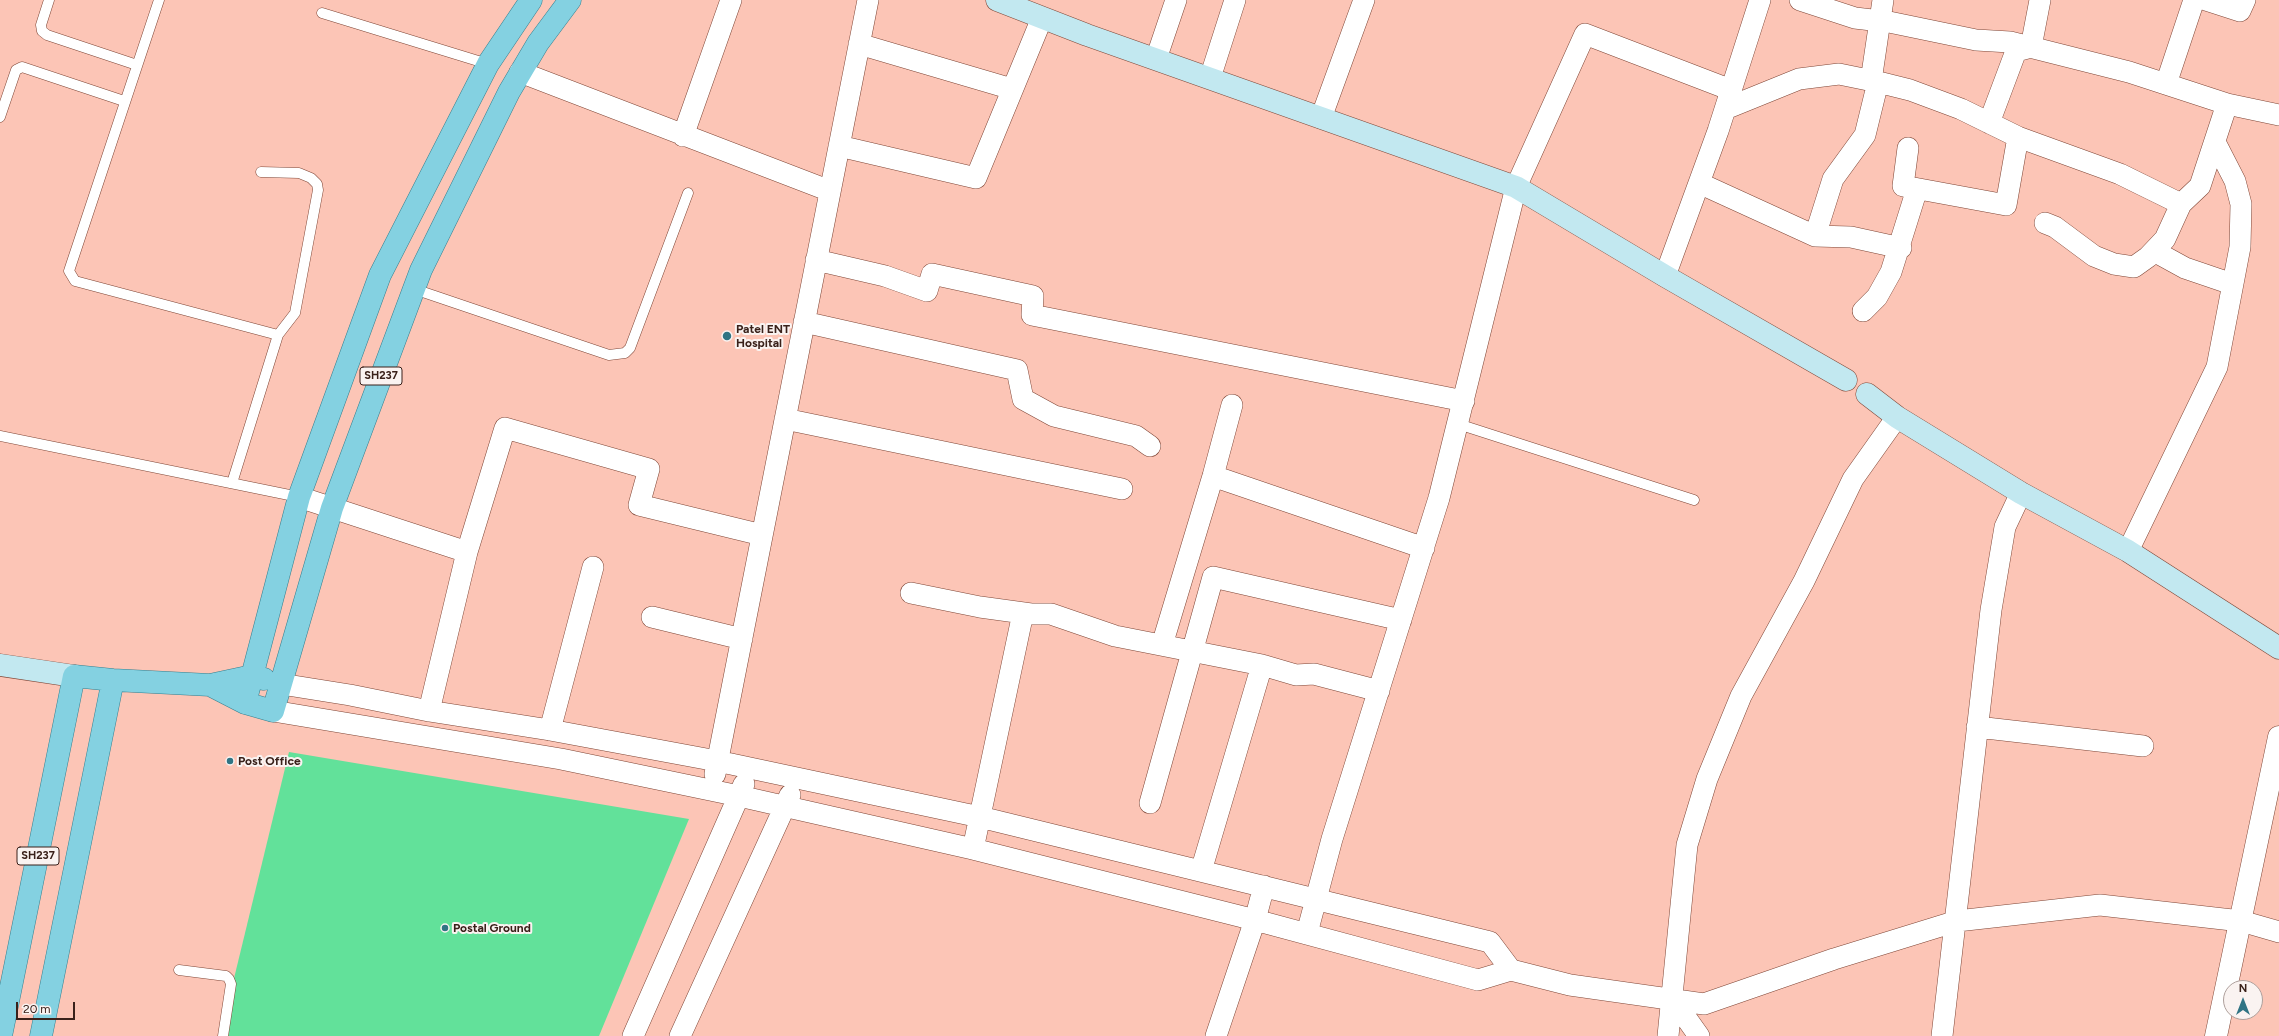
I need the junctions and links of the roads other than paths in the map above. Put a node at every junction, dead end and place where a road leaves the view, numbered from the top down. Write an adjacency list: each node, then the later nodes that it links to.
1 (49, 0): 26 (lane)
2 (158, 0): 26 (lane)
3 (531, 0): 25 (main road, SH237)
4 (570, 0): 27 (main road, SH237)
5 (731, 0): 39 (street)
6 (868, 0): 22 (street)
7 (997, 0): 18 (main road)
8 (1176, 0): 24 (street)
9 (1235, 0): 28 (street)
10 (1364, 0): 37 (street)
11 (1760, 0): 32 (street)
12 (1800, 0): 21 (street)
13 (1883, 0): 21 (street)
14 (2040, 0): 23 (street)
15 (2194, 0): 30 (street)
16 (2206, 0): 17 (street)
17 (2245, 0)
18 (1023, 5): 20 (main road)
19 (322, 13): 25 (lane)
20 (1042, 18): 24 (main road); 31 (street)
21 (1880, 21): 23 (street); 29 (street)
22 (859, 44): 31 (street); 42 (street)
23 (2031, 48): 30 (street); 38 (street)
24 (1156, 59): 28 (main road)
25 (488, 64): 75 (main road, SH237)
26 (136, 65): 33 (lane)
27 (520, 72): 39 (street); 58 (main road, SH237)
28 (1210, 78): 37 (main road)
29 (1875, 81): 32 (street); 38 (street); 52 (street)
30 (2166, 84): 34 (street)
31 (1012, 89): 42 (street)
32 (1728, 99): 45 (street); 46 (street)
33 (124, 101): 36 (lane); 61 (lane)
34 (2227, 104): 35 (street); 41 (street)
35 (2279, 115)
36 (0, 117)
37 (1321, 118): 46 (main road)
38 (1989, 123): 40 (street)
39 (683, 136): 48 (street)
40 (2018, 137): 47 (street); 50 (street)
41 (2216, 142): 50 (street); 57 (street)
42 (839, 146): 48 (street)
43 (1908, 148): 47 (street)
44 (261, 172): 61 (lane)
45 (1699, 183): 52 (street); 56 (street)
46 (1516, 186): 56 (main road); 64 (street)
47 (1917, 188): 53 (street)
48 (830, 191): 55 (street)
49 (688, 193): 58 (lane)
50 (2181, 204): 54 (street)
51 (2045, 223): 54 (street)
52 (1815, 236): 53 (street)
53 (1901, 248): 59 (street)
54 (2154, 252): 57 (street)
55 (816, 260): 60 (street); 64 (street)
56 (1665, 276): 62 (main road)
57 (2232, 284): 80 (street)
58 (414, 289): 77 (main road, SH237)
59 (1863, 311)
60 (804, 322): 67 (street); 70 (street)
61 (278, 335): 72 (lane)
62 (1846, 380): 63 (street)
63 (1867, 394): 66 (main road)
64 (1464, 401): 68 (street)
65 (1232, 405): 71 (street)
66 (1897, 417): 74 (main road); 125 (street)
67 (785, 419): 73 (street); 78 (street)
68 (1458, 424): 76 (lane); 79 (street)
69 (0, 436): 72 (lane)
70 (1150, 446)
71 (1213, 476): 79 (street); 88 (street)
72 (232, 483): 75 (lane)
73 (1122, 489)
74 (2021, 493): 80 (main road); 102 (street)
75 (300, 497): 77 (street); 94 (main road, SH237)
76 (1694, 500)
77 (332, 508): 81 (street); 96 (main road, SH237)
78 (762, 535): 81 (street); 87 (street)
79 (1424, 548): 86 (street)
80 (2128, 551): 89 (main road)
81 (467, 552): 101 (street)
82 (593, 567): 103 (street)
83 (911, 593): 84 (street)
84 (1023, 612): 88 (street); 113 (street)
85 (652, 617): 87 (street)
86 (1401, 620): 90 (street); 98 (street)
87 (742, 639): 106 (street)
88 (1162, 645): 90 (street)
89 (2279, 648)
90 (1192, 651): 92 (street); 111 (street)
91 (0, 665): 93 (main road)
92 (1262, 665): 98 (street); 115 (street)
93 (74, 676): 95 (main road); 126 (main road, SH237)
94 (252, 676): 96 (main road); 97 (main road); 99 (main road, SH237)
95 (113, 680): 97 (main road); 127 (main road)
96 (281, 684): 100 (main road, SH237); 101 (street)
97 (210, 685): 99 (main road)
98 (1379, 691): 117 (street)
99 (245, 703): 100 (main road)
100 (273, 711): 109 (street)
101 (429, 711): 103 (street)
102 (1977, 727): 105 (street); 119 (street)
103 (550, 730): 106 (street)
104 (2279, 737): 120 (street)
105 (2144, 746)
106 (717, 761): 107 (street); 109 (street)
107 (750, 768): 108 (street); 110 (street)
108 (796, 779): 112 (street); 113 (street)
109 (712, 790): 110 (street)
110 (739, 796): 112 (street); 129 (street)
111 (1150, 803)
112 (785, 807): 114 (street); 130 (street)
113 (980, 817): 114 (street); 115 (street)
114 (973, 849): 118 (street)
115 (1201, 871): 116 (street)
116 (1264, 886): 117 (street); 118 (street)
117 (1317, 899): 122 (street); 124 (street)
118 (1256, 920): 122 (street); 131 (street)
119 (1957, 921): 120 (street); 125 (street); 134 (street)
120 (2240, 921): 121 (street); 135 (street)
121 (2279, 932)
122 (1307, 933): 124 (street)
123 (179, 970): 128 (lane)
124 (1516, 972): 125 (street)
125 (1672, 998): 132 (street); 133 (street)
126 (1, 1036)
127 (40, 1036)
128 (223, 1036)
129 (634, 1036)
130 (680, 1036)
131 (1216, 1036)
132 (1668, 1036)
133 (1699, 1036)
134 (1942, 1036)
135 (2216, 1036)

